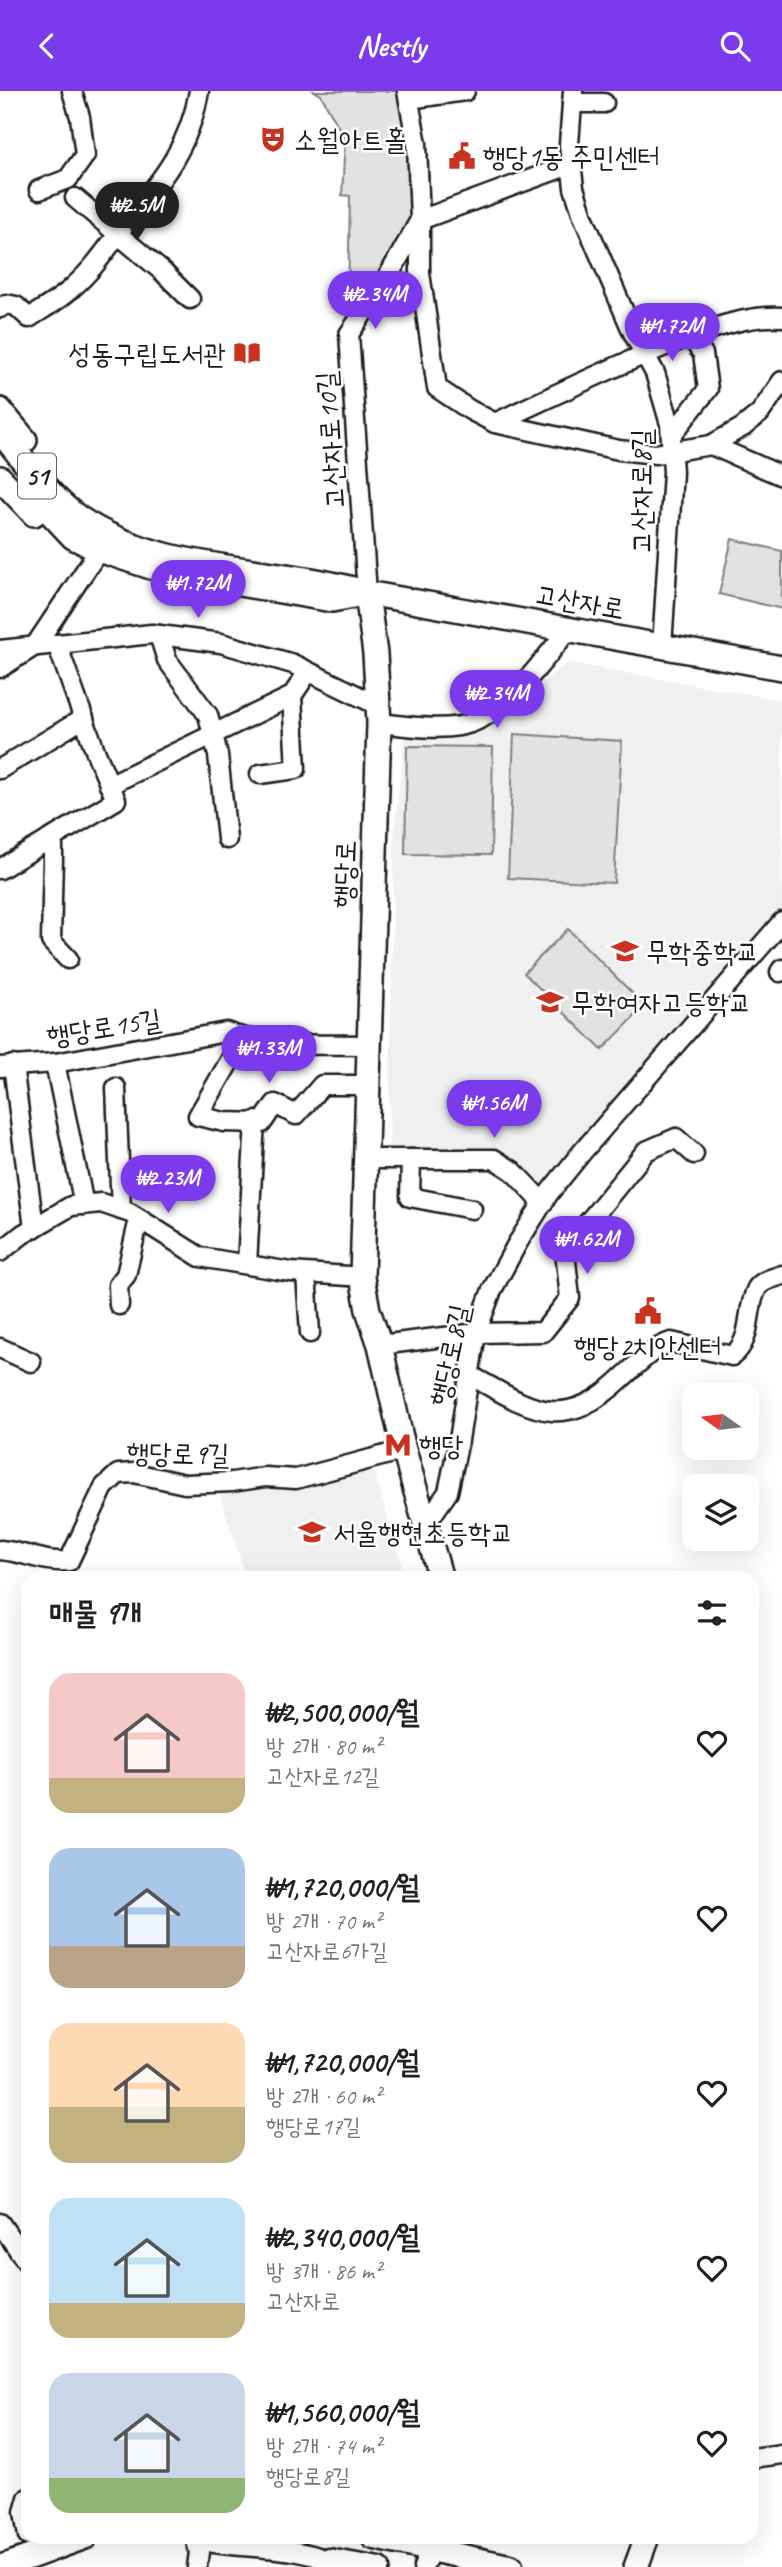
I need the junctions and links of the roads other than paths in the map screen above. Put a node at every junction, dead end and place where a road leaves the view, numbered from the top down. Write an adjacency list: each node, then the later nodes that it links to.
1 (72, 91): 8 (street)
2 (199, 91): 11 (street)
3 (465, 91): 4 (street)
4 (408, 95): 10 (street)
5 (572, 97): 6 (street, 고산자로8길); 7 (street, 고산자로8길)
6 (604, 103)
7 (572, 164): 10 (street); 16 (street, 고산자로8길)
8 (38, 190)
9 (75, 198): 11 (street)
10 (420, 220): 19 (street); 28 (street, 고산자로10길)
11 (119, 234): 12 (street); 13 (street)
12 (190, 299)
13 (0, 308)
14 (782, 317): 15 (street)
15 (691, 337): 16 (street); 21 (street)
16 (645, 354): 19 (street); 21 (street, 고산자로8길)
17 (782, 381): 22 (street)
18 (0, 410): 26 (main road)
19 (495, 423): 21 (street)
20 (0, 431): 26 (main road, 고산자로 / 51)
21 (671, 443): 22 (street); 33 (street, 고산자로8길)
22 (711, 445): 24 (street)
23 (0, 454): 26 (main road, 고산자로 / 51)
24 (779, 469)
25 (0, 478): 26 (main road)
26 (75, 527): 27 (main road, 고산자로 / 51); 28 (main road, 고산자로 / 51)
27 (99, 550): 28 (main road, 고산자로 / 51); 32 (street)
28 (367, 593): 29 (main road, 고산자로 / 51); 39 (main road, 행당로)
29 (568, 630): 33 (main road, 고산자로 / 51); 39 (street)
30 (159, 635): 31 (street); 37 (street); 41 (street)
31 (57, 644): 32 (street); 40 (street)
32 (35, 646): 34 (street); 35 (street)
33 (662, 647): 36 (main road, 고산자로 / 51)
34 (0, 650)
35 (0, 668)
36 (782, 668)
37 (308, 672): 38 (street); 39 (street)
38 (292, 697): 41 (street); 43 (street)
39 (378, 714): 51 (main road, 행당로)
40 (84, 719): 42 (street); 44 (street)
41 (214, 734): 44 (street); 45 (street)
42 (0, 769)
43 (260, 774)
44 (110, 785): 46 (street)
45 (227, 839)
46 (48, 840): 47 (street); 49 (street)
47 (0, 869)
48 (782, 922): 60 (street, 행당로8길)
49 (68, 959)
50 (243, 1038): 51 (street, 행당로15길); 52 (street, 행당로15길); 56 (street)
51 (369, 1045): 54 (main road, 행당로)
52 (55, 1063): 53 (street, 행당로15길); 61 (street)
53 (7, 1066): 65 (street, 행당로15길)
54 (368, 1085): 56 (street); 58 (main road, 행당로)
55 (116, 1088): 63 (street)
56 (255, 1121): 67 (street)
57 (694, 1154): 73 (street)
58 (366, 1159): 59 (street); 70 (main road, 행당로)
59 (411, 1159): 60 (street); 62 (street)
60 (543, 1203): 73 (street, 행당로8길)
61 (84, 1205): 63 (street); 65 (street)
62 (472, 1209)
63 (121, 1210): 64 (street)
64 (139, 1219): 67 (street); 71 (street)
65 (34, 1228): 66 (street)
66 (0, 1252)
67 (247, 1264): 68 (street)
68 (306, 1274): 70 (street); 72 (street)
69 (782, 1275): 77 (street)
70 (362, 1277): 74 (main road, 행당로)
71 (120, 1305)
72 (310, 1333)
73 (476, 1333): 74 (street); 77 (street, 행당로8길)
74 (380, 1345): 78 (main road, 행당로)
75 (0, 1348): 76 (street)
76 (31, 1362)
77 (468, 1374): 79 (street, 행당로8길)
78 (404, 1450): 79 (main road, 행당로); 80 (street, 행당로9길)
79 (425, 1525): 81 (main road, 행당로)
80 (0, 1551)
81 (439, 1571)
82 (0, 2223): 83 (street)
83 (21, 2254)
84 (782, 2453): 85 (street)
85 (759, 2457)
86 (55, 2544): 91 (main road)
87 (197, 2544): 95 (street)
88 (243, 2544): 92 (street)
89 (389, 2544): 93 (main road)
90 (644, 2544): 99 (main road)
91 (33, 2549): 94 (main road)
92 (326, 2558): 96 (street); 97 (street)
93 (430, 2562): 98 (main road)
94 (2, 2567)
95 (197, 2567)
96 (343, 2567)
97 (380, 2567)
98 (511, 2567)
99 (636, 2567)

